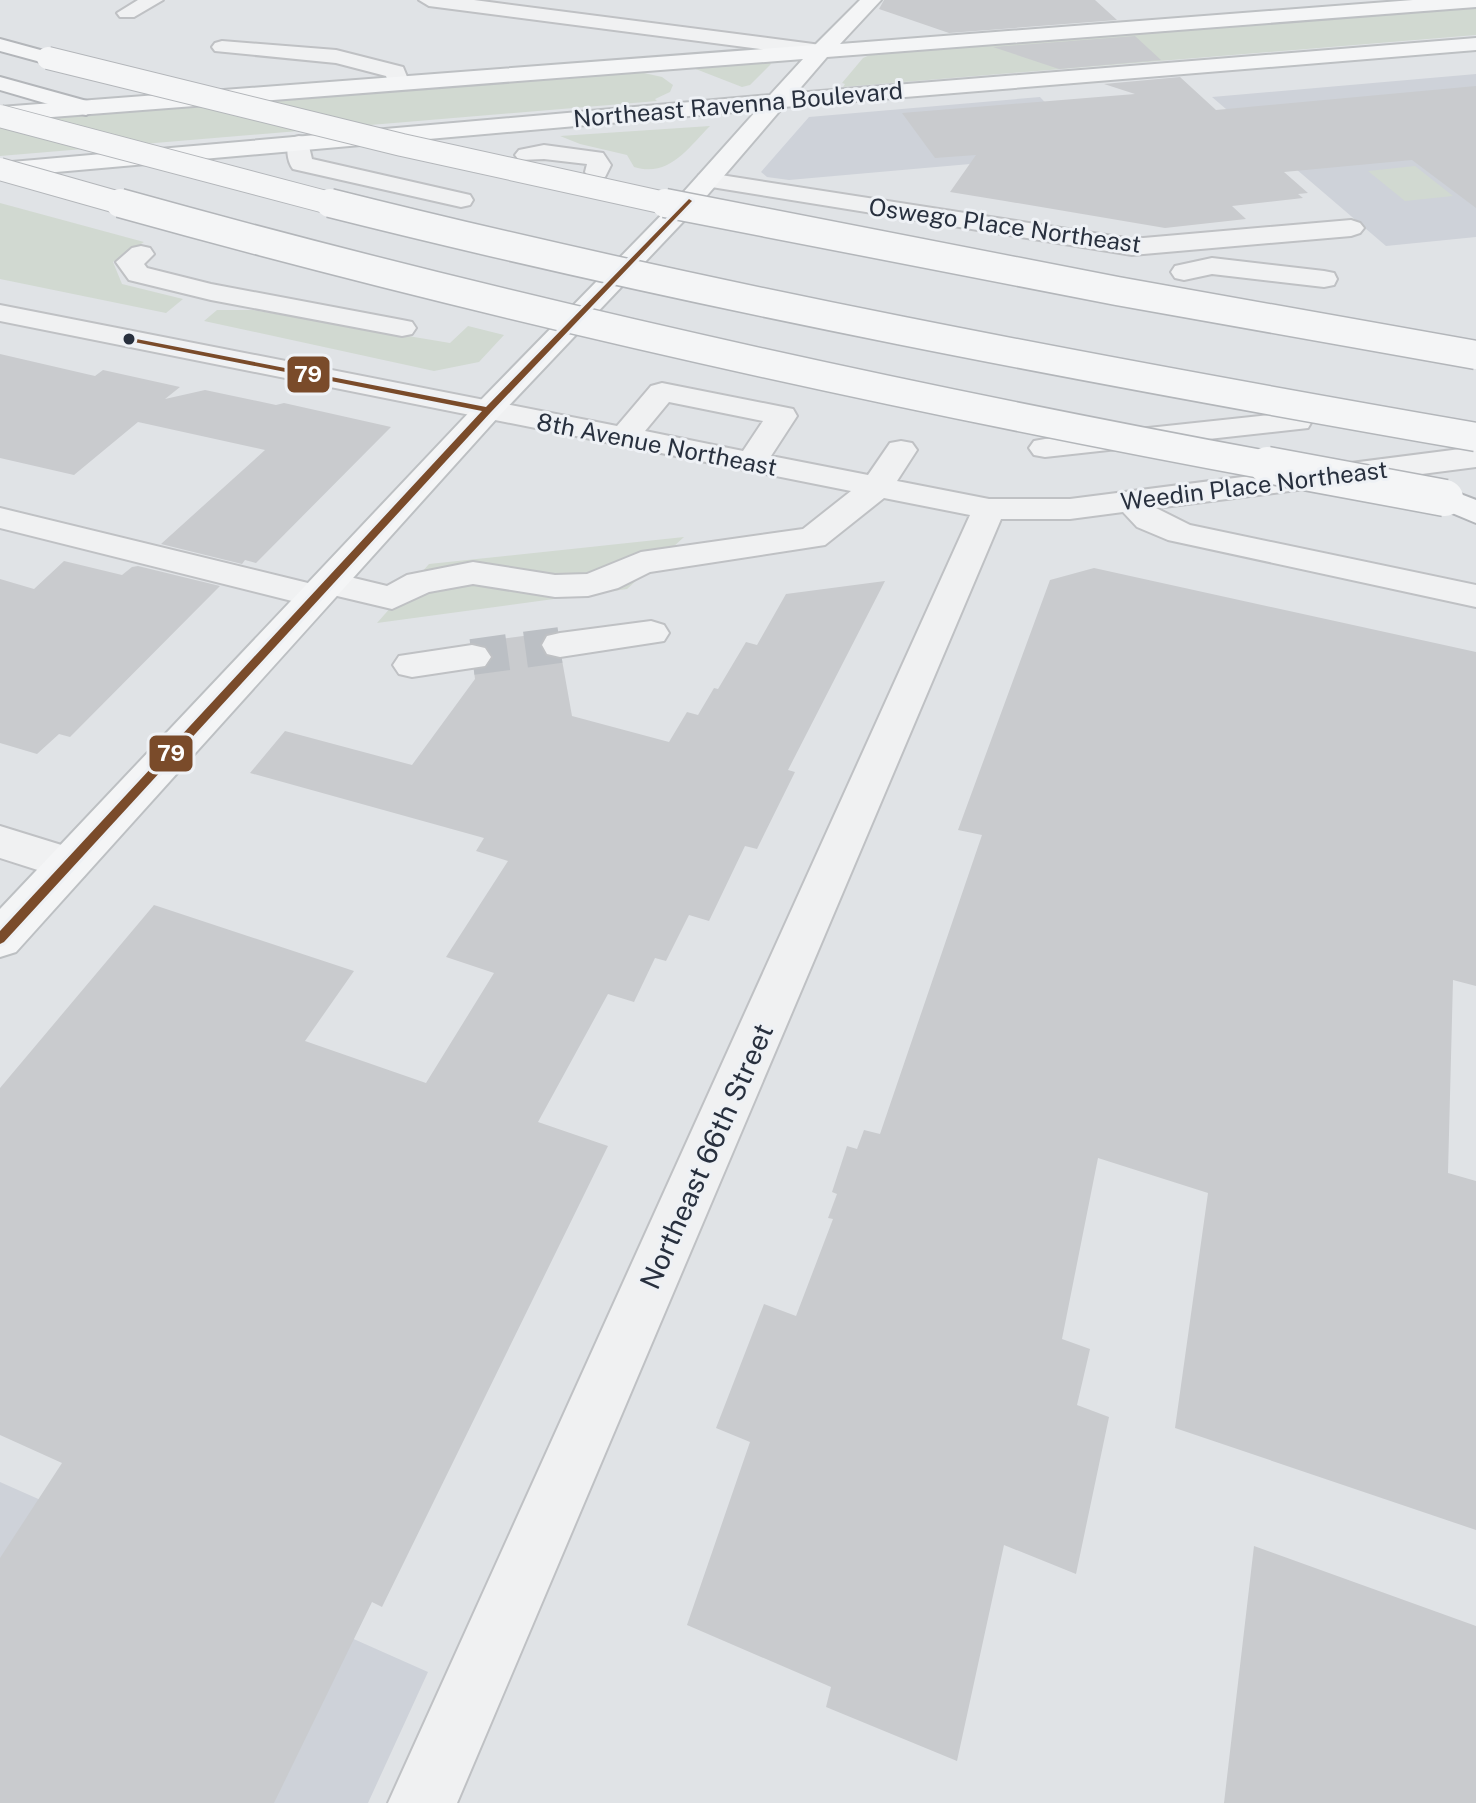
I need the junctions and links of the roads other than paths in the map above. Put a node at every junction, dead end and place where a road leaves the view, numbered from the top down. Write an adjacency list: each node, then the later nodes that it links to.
1 (153, 0): 5 (street)
2 (429, 0): 9 (street)
3 (871, 0): 9 (main road)
4 (1476, 1): 9 (main road, Northeast Ravenna Boulevard)
5 (127, 13)
6 (1476, 44): 14 (main road, Northeast Ravenna Boulevard)
7 (0, 45): 38 (main road, bridge)
8 (222, 47): 13 (street)
9 (821, 51): 10 (main road, Northeast Ravenna Boulevard); 14 (main road)
10 (651, 64): 11 (main road); 13 (main road, Northeast Ravenna Boulevard)
11 (680, 73): 14 (main road); 16 (main road)
12 (0, 83): 15 (main road)
13 (399, 84): 15 (main road, Northeast Ravenna Boulevard)
14 (777, 101): 16 (main road, Northeast Ravenna Boulevard); 22 (main road)
15 (86, 108): 17 (main road, Northeast Ravenna Boulevard)
16 (647, 112): 18 (main road, Northeast Ravenna Boulevard)
17 (0, 115): 41 (main road, bridge)
18 (299, 143): 20 (main road, Northeast Ravenna Boulevard); 23 (street)
19 (527, 155): 21 (street)
20 (0, 170): 50 (main road, bridge)
21 (597, 172)
22 (708, 180): 26 (street, Oswego Place Northeast); 39 (main road)
23 (461, 200)
24 (800, 224): 29 (street)
25 (1351, 228): 27 (street, Oswego Place Northeast)
26 (1025, 231): 29 (street); 30 (street, Oswego Place Northeast)
27 (1232, 240): 30 (street, Oswego Place Northeast); 32 (street)
28 (141, 254): 34 (street)
29 (1011, 258): 30 (street)
30 (1125, 265): 31 (street)
31 (1189, 272): 32 (street); 32 (street)
32 (1263, 272): 33 (street)
33 (1324, 279)
34 (219, 285): 36 (street); 37 (street)
35 (0, 313): 37 (street, 8th Avenue Northeast)
36 (402, 328)
37 (146, 342): 39 (street, 8th Avenue Northeast)
38 (1476, 355)
39 (488, 410): 42 (street, 8th Avenue Northeast); 55 (main road)
40 (1297, 421): 43 (street)
41 (1476, 437)
42 (623, 438): 46 (street, 8th Avenue Northeast); 46 (street)
43 (1045, 448)
44 (901, 450): 47 (street)
45 (1476, 457): 48 (street, Weedin Place Northeast)
46 (750, 463): 47 (street, 8th Avenue Northeast)
47 (876, 488): 51 (street, 8th Avenue Northeast); 55 (street)
48 (1219, 490): 49 (street, Weedin Place Northeast); 54 (street)
49 (1131, 501): 51 (street, Weedin Place Northeast); 54 (street)
50 (1460, 501): 52 (main road)
51 (1010, 510): 64 (street, Northeast 66th Street)
52 (1476, 513)
53 (0, 518): 55 (street)
54 (1314, 561): 56 (street)
55 (323, 590): 62 (main road)
56 (1476, 596)
57 (651, 633): 58 (street)
58 (560, 645)
59 (472, 657): 60 (street)
60 (412, 665)
61 (0, 842): 62 (street)
62 (69, 864): 63 (main road)
63 (0, 939)
64 (422, 1803)

